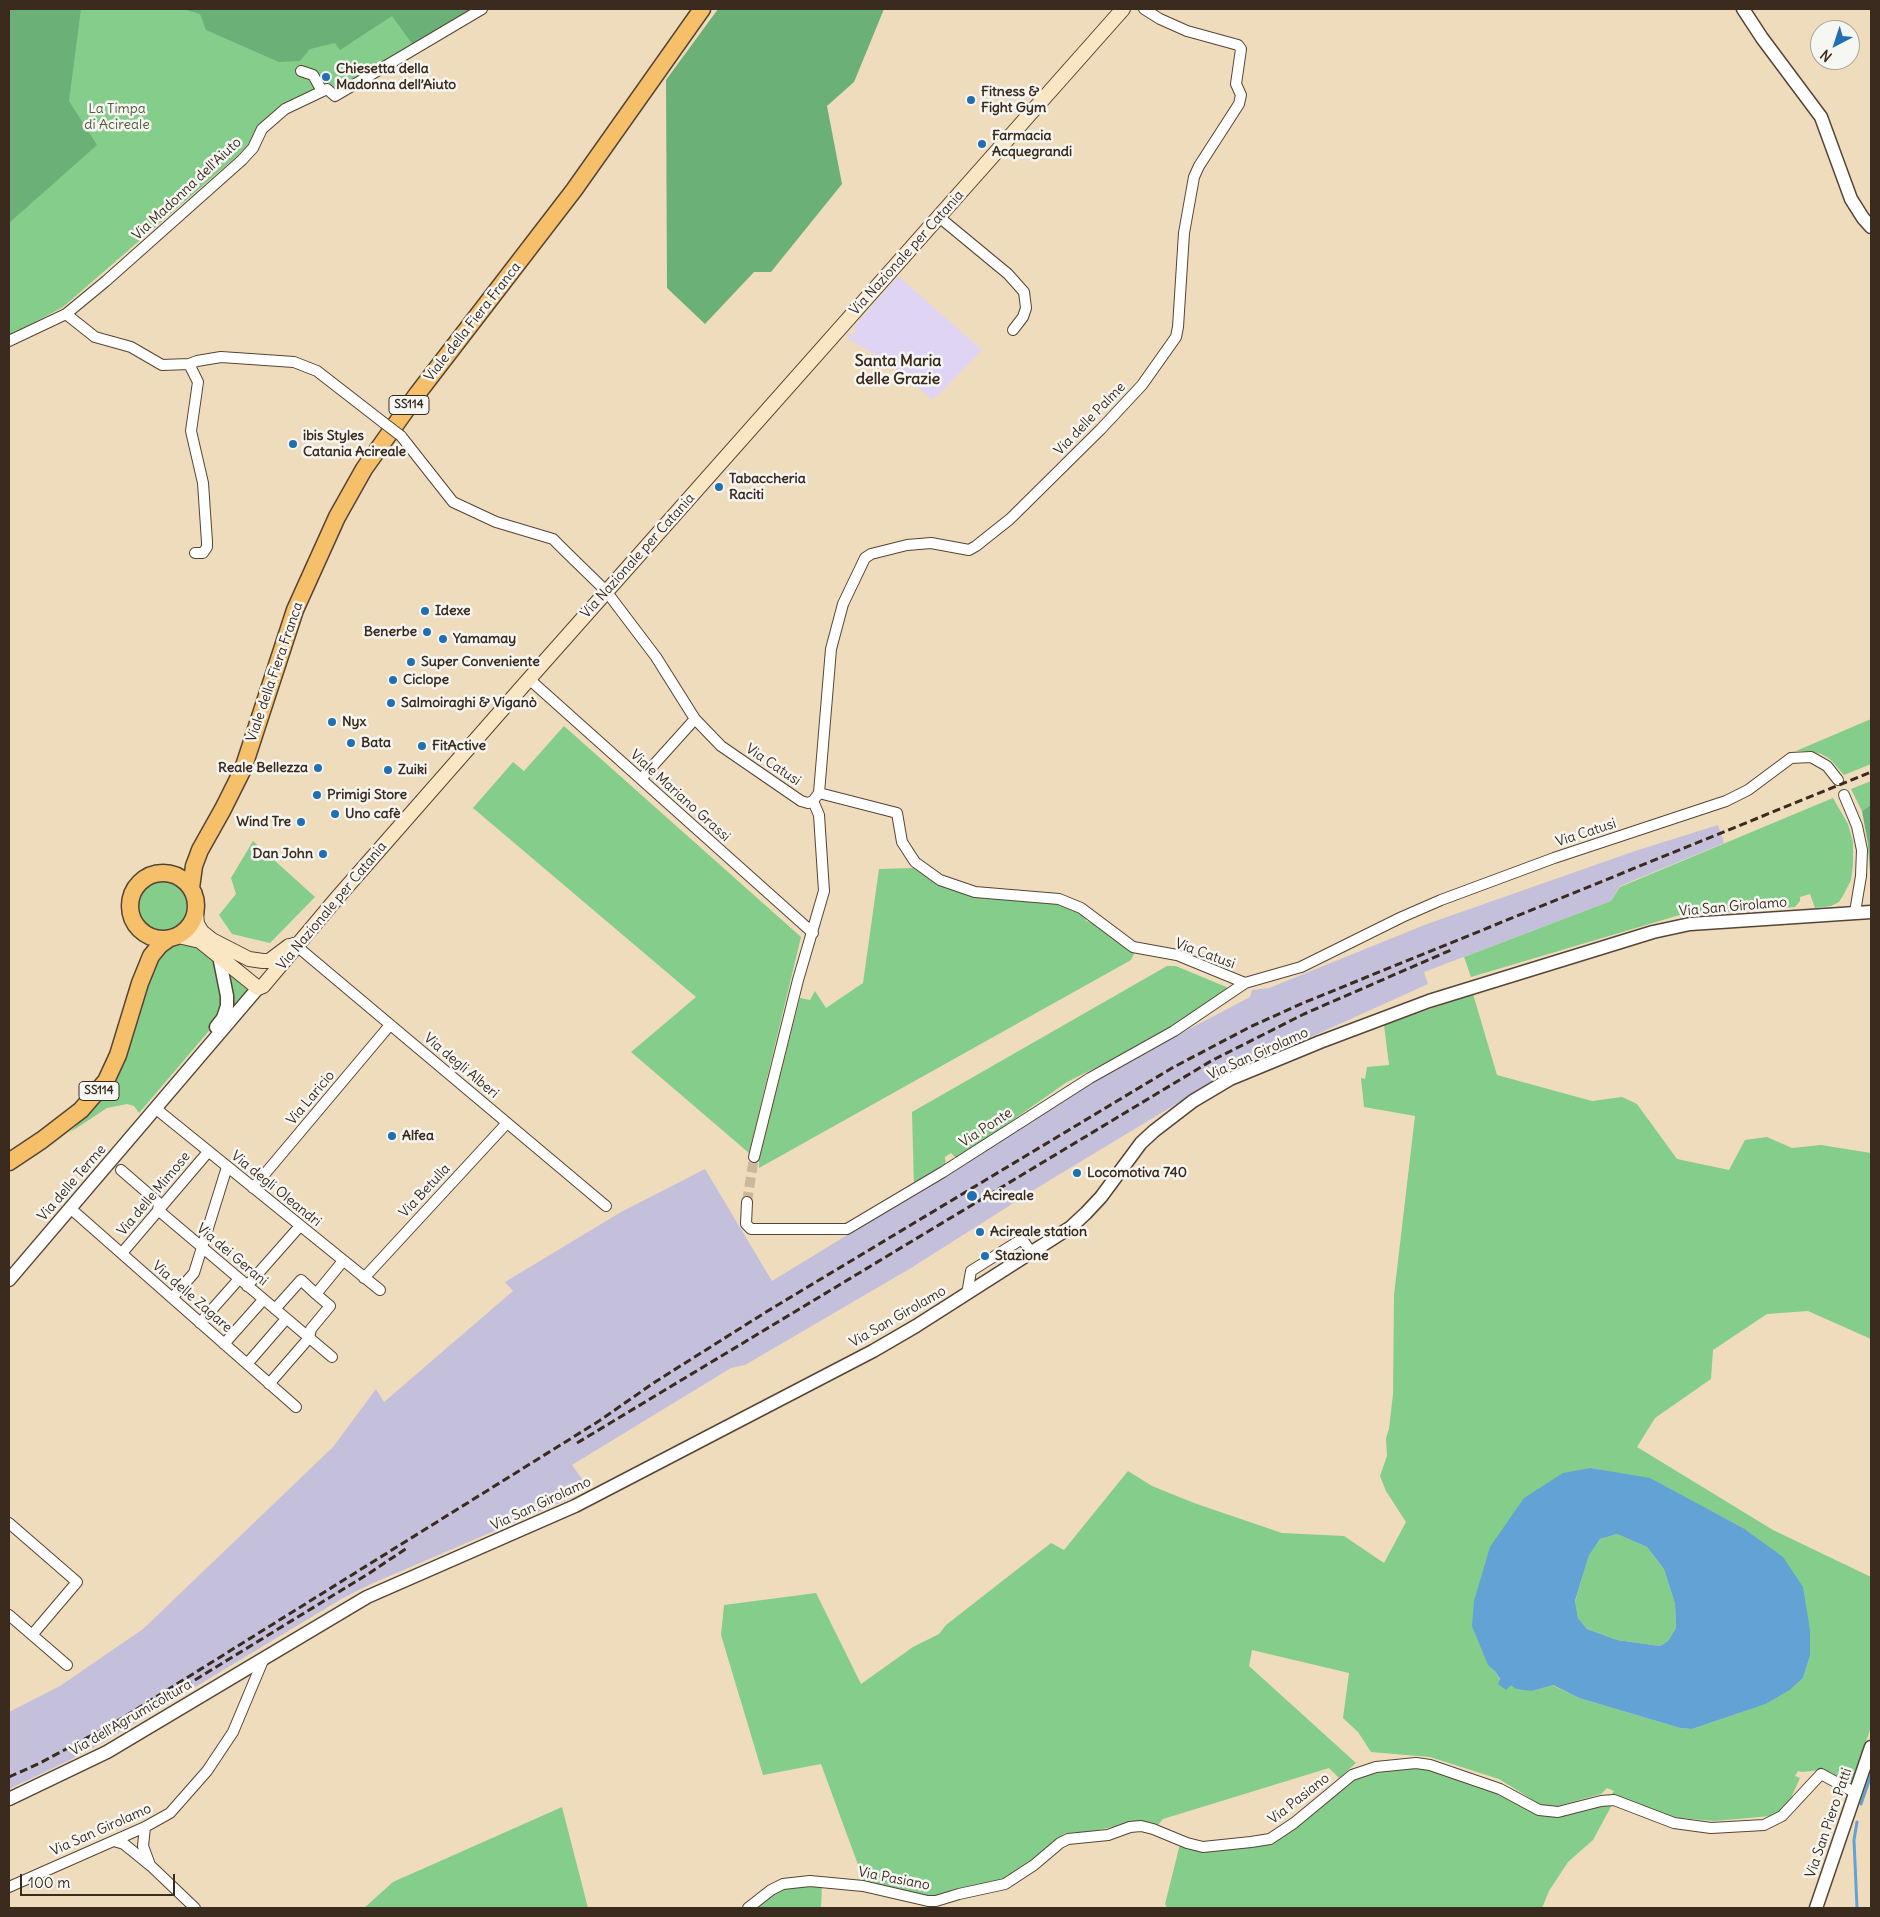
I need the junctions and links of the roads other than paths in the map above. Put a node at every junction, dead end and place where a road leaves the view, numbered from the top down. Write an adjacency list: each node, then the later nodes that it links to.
1 (482, 9): 7 (street, Via Madonna dell'Aiuto)
2 (702, 9): 22 (main road, Viale della Fiera Franca / SS114)
3 (1123, 9): 8 (main road, Via Nazionale per Catania)
4 (1144, 9): 21 (street, Via delle Palme)
5 (1743, 9): 9 (street)
6 (301, 71): 7 (street)
7 (322, 91): 10 (street, Via Madonna dell'Aiuto)
8 (939, 217): 11 (street); 15 (main road, Via Nazionale per Catania)
9 (1871, 227)
10 (66, 314): 12 (street, Via Madonna dell'Aiuto); 13 (street, Via Catusi)
11 (1013, 330)
12 (9, 341)
13 (188, 364): 14 (street); 15 (street, Via Catusi, bridge)
14 (195, 553)
15 (606, 591): 16 (main road, Via Nazionale per Catania); 17 (street, Via Catusi)
16 (529, 679): 18 (street, Viale Mariano Grassi); 31 (main road, Via Nazionale per Catania)
17 (695, 719): 18 (street); 21 (street, Via Catusi)
18 (641, 779): 29 (street, Viale Mariano Grassi)
19 (1838, 780): 34 (street, Via Catusi)
20 (1844, 795): 25 (street)
21 (816, 797): 29 (street); 34 (street, Via Catusi)
22 (200, 850): 23 (main road); 24 (main road)
23 (168, 873): 24 (main road); 28 (main road)
24 (190, 888): 27 (main road)
25 (1855, 912): 26 (street, Via San Girolamo); 51 (street, Via San Girolamo)
26 (1871, 912)
27 (196, 913): 30 (main road); 32 (main road)
28 (140, 931): 30 (main road); 33 (main road)
29 (813, 933): 40 (street)
30 (173, 938): 32 (main road); 33 (main road)
31 (295, 945): 32 (main road); 35 (main road, Via Nazionale per Catania); 36 (street, Via degli Alberi)
32 (225, 953): 35 (main road); 37 (street)
33 (140, 983): 41 (main road, SS114)
34 (1245, 983): 45 (street, Via Ponte)
35 (258, 988): 37 (street, Via Nazionale per Catania)
36 (390, 1025): 38 (street, Via degli Alberi); 44 (street, Via Laricio)
37 (156, 1106): 39 (street, Via degli Oleandri); 47 (street, Via delle Terme)
38 (507, 1123): 46 (street, Via degli Alberi); 54 (street, Via Betulla)
39 (208, 1152): 42 (street, Via degli Oleandri); 48 (street, Via delle Mimose)
40 (754, 1157)
41 (9, 1162)
42 (227, 1167): 44 (street, Via degli Oleandri); 50 (street)
43 (121, 1170): 48 (street, Via dei Gerani)
44 (254, 1188): 49 (street, Via degli Oleandri)
45 (747, 1202)
46 (606, 1206)
47 (70, 1208): 52 (street, Via delle Zagare); 56 (street, Via delle Terme)
48 (158, 1210): 50 (street, Via dei Gerani); 52 (street, Via delle Mimose)
49 (300, 1226): 53 (street, Via degli Oleandri); 57 (street)
50 (202, 1248): 55 (street, Via dei Gerani); 61 (street)
51 (1031, 1252): 60 (street, Via San Girolamo); 60 (street)
52 (122, 1254): 61 (street, Via delle Zagare)
53 (344, 1261): 54 (street, Via degli Oleandri); 59 (street)
54 (364, 1278): 58 (street, Via degli Oleandri)
55 (238, 1279): 57 (street, Via dei Gerani); 65 (street)
56 (9, 1280)
57 (247, 1286): 62 (street, Via dei Gerani)
58 (380, 1290)
59 (316, 1294): 63 (street); 66 (street)
60 (967, 1294): 75 (street, Via San Girolamo)
61 (172, 1298): 65 (street, Via delle Zagare)
62 (263, 1300): 63 (street, Via dei Gerani); 67 (street)
63 (275, 1309): 64 (street, Via dei Gerani)
64 (286, 1319): 66 (street, Via dei Gerani); 69 (street)
65 (200, 1323): 67 (street, Via delle Zagare)
66 (309, 1338): 68 (street, Via dei Gerani); 70 (street)
67 (224, 1344): 69 (street, Via delle Zagare)
68 (332, 1358)
69 (247, 1364): 70 (street, Via delle Zagare)
70 (269, 1384): 71 (street, Via delle Zagare)
71 (296, 1407)
72 (9, 1524): 74 (street)
73 (9, 1615): 74 (street)
74 (32, 1635): 76 (street)
75 (264, 1658): 79 (street, Via dell'Agrumicoltura); 80 (street, Via San Girolamo)
76 (67, 1665)
77 (1871, 1747): 78 (street, Via San Piero Patti)
78 (1856, 1793): 85 (street, Via Pasiano); 86 (street, Via San Piero Patti)
79 (9, 1798)
80 (145, 1827): 81 (street, Via San Girolamo); 82 (street)
81 (114, 1841): 82 (street); 83 (street, Via San Girolamo)
82 (151, 1866): 84 (street)
83 (9, 1887)
84 (195, 1908)
85 (748, 1908)
86 (1816, 1908)

